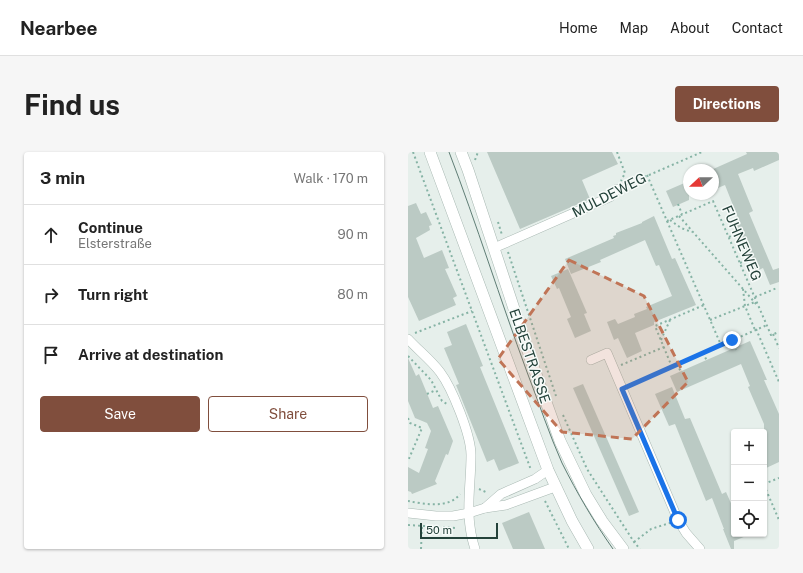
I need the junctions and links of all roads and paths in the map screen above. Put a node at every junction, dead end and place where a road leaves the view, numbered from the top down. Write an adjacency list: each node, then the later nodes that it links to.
1 (413, 152): 27 (path)
2 (430, 152): 59 (street, ELBESTRASSE)
3 (461, 152): 18 (street, ELBESTRASSE)
4 (478, 152): 7 (path)
5 (617, 152): 9 (path)
6 (702, 152): 8 (path, MULDEWEG)
7 (475, 160)
8 (647, 175): 9 (path, MULDEWEG); 13 (path)
9 (617, 190): 17 (street, MULDEWEG)
10 (678, 204): 11 (path)
11 (682, 215): 12 (path, FUHNEWEG); 16 (path, FUHNEWEG)
12 (679, 216): 13 (path, FUHNEWEG); 14 (path)
13 (669, 221): 14 (path); 25 (path)
14 (692, 232): 22 (path)
15 (738, 233): 16 (path)
16 (729, 238): 20 (path, FUHNEWEG)
17 (505, 243): 18 (street, MULDEWEG); 54 (path)
18 (494, 248): 81 (street, ELBESTRASSE)
19 (749, 259): 20 (path)
20 (740, 263): 23 (path, FUHNEWEG)
21 (777, 288): 23 (path, FUHNEWEG)
22 (743, 289): 24 (path); 26 (path)
23 (755, 298): 24 (path, FUHNEWEG)
24 (755, 302): 26 (path); 30 (path, FUHNEWEG)
25 (704, 305): 28 (path); 29 (path)
26 (746, 306): 29 (path); 31 (path)
27 (472, 310): 34 (path); 60 (path)
28 (670, 320): 35 (path); 35 (path)
29 (710, 320): 37 (path)
30 (767, 325): 31 (path); 33 (path, FUHNEWEG)
31 (756, 330): 36 (path); 49 (path)
32 (779, 332): 33 (path)
33 (773, 334): 39 (path, FUHNEWEG)
34 (412, 336): 70 (street)
35 (661, 340): 38 (path)
36 (732, 340): 37 (path); 40 (path)
37 (721, 345): 41 (path)
38 (664, 347): 46 (path); 47 (path)
39 (779, 348)
40 (736, 350)
41 (704, 353): 44 (path); 45 (path)
42 (408, 356): 52 (path)
43 (592, 360): 47 (street)
44 (707, 361)
45 (677, 364): 46 (path); 48 (path)
46 (672, 366): 51 (path)
47 (613, 368): 51 (street)
48 (681, 372)
49 (778, 377): 50 (path)
50 (779, 382)
51 (622, 389): 71 (street)
52 (436, 390): 53 (path); 55 (path)
53 (427, 394)
54 (557, 398)
55 (448, 404)
56 (562, 412): 76 (path)
57 (408, 418): 58 (path)
58 (408, 461)
59 (548, 470): 60 (street); 63 (street, ELBESTRASSE)
60 (534, 478): 68 (street)
61 (779, 478): 62 (path)
62 (767, 483)
63 (555, 487): 65 (street); 80 (street, ELBESTRASSE)
64 (461, 489): 67 (path)
65 (540, 491): 68 (street); 79 (path)
66 (767, 491): 72 (path)
67 (408, 501)
68 (485, 508): 70 (street)
69 (408, 513): 70 (street)
70 (469, 514): 78 (street)
71 (678, 520): 76 (path); 83 (street)
72 (779, 520)
73 (408, 525): 74 (path)
74 (422, 526): 75 (path); 77 (path)
75 (456, 528)
76 (634, 542): 82 (path)
77 (421, 549)
78 (475, 549)
79 (569, 549)
80 (588, 549)
81 (623, 549)
82 (640, 549)
83 (700, 549)

